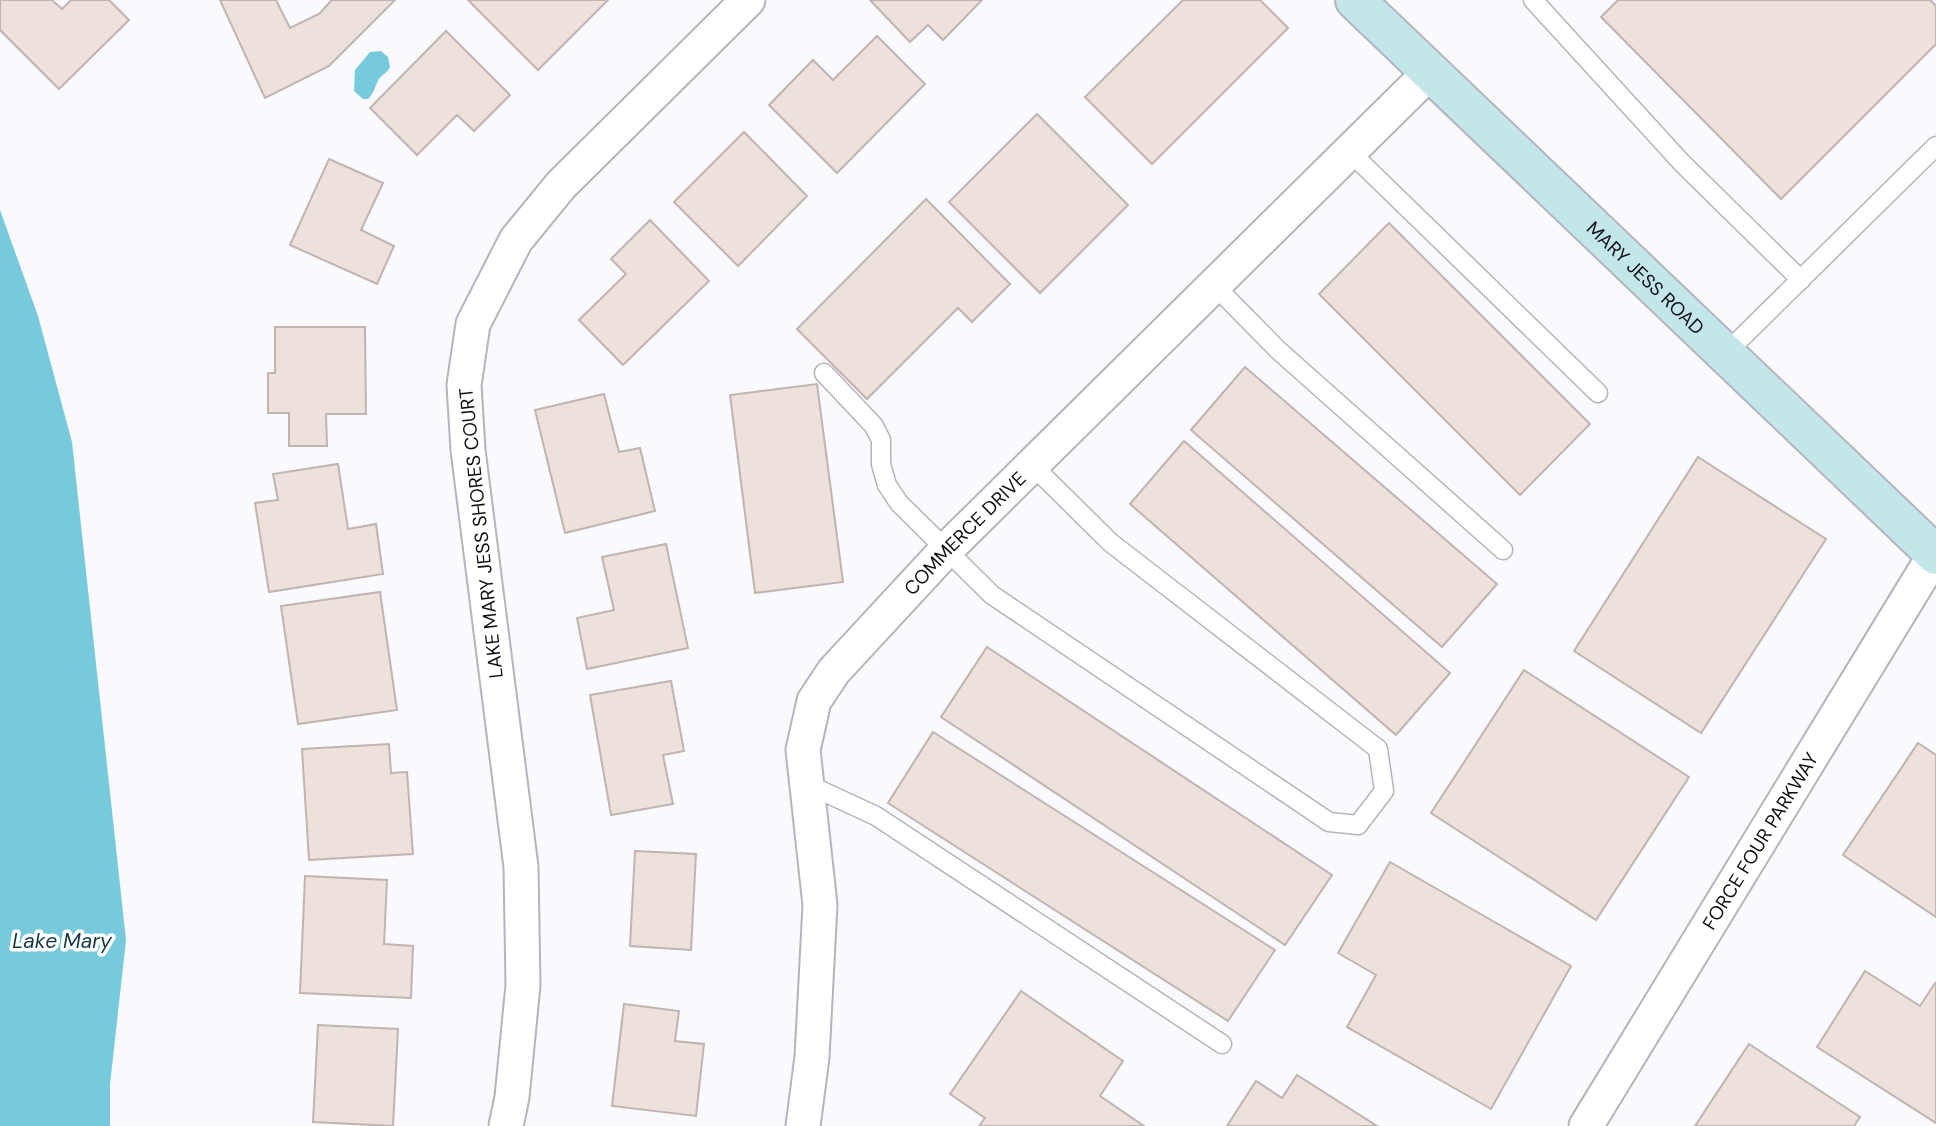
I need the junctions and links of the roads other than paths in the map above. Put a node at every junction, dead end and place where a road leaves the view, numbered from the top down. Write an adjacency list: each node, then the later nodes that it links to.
1 (748, 0): 18 (street, LAKE MARY JESS SHORES COURT)
2 (1355, 0): 4 (street, MARY JESS ROAD)
3 (1533, 0): 7 (lane)
4 (1430, 72): 6 (street, COMMERCE DRIVE); 9 (street, MARY JESS ROAD)
5 (1936, 146): 7 (lane)
6 (1349, 151): 8 (street, COMMERCE DRIVE); 11 (lane)
7 (1801, 279): 9 (lane)
8 (1214, 285): 12 (street, COMMERCE DRIVE); 14 (lane)
9 (1725, 354): 15 (street, MARY JESS ROAD)
10 (824, 373): 13 (lane)
11 (1598, 393)
12 (1032, 465): 13 (street, COMMERCE DRIVE); 13 (lane)
13 (946, 550): 16 (street, COMMERCE DRIVE)
14 (1503, 550)
15 (1935, 555): 20 (street, FORCE FOUR PARKWAY)
16 (807, 784): 17 (lane); 19 (street, COMMERCE DRIVE)
17 (1222, 1044)
18 (506, 1126)
19 (803, 1126)
20 (1586, 1126)

